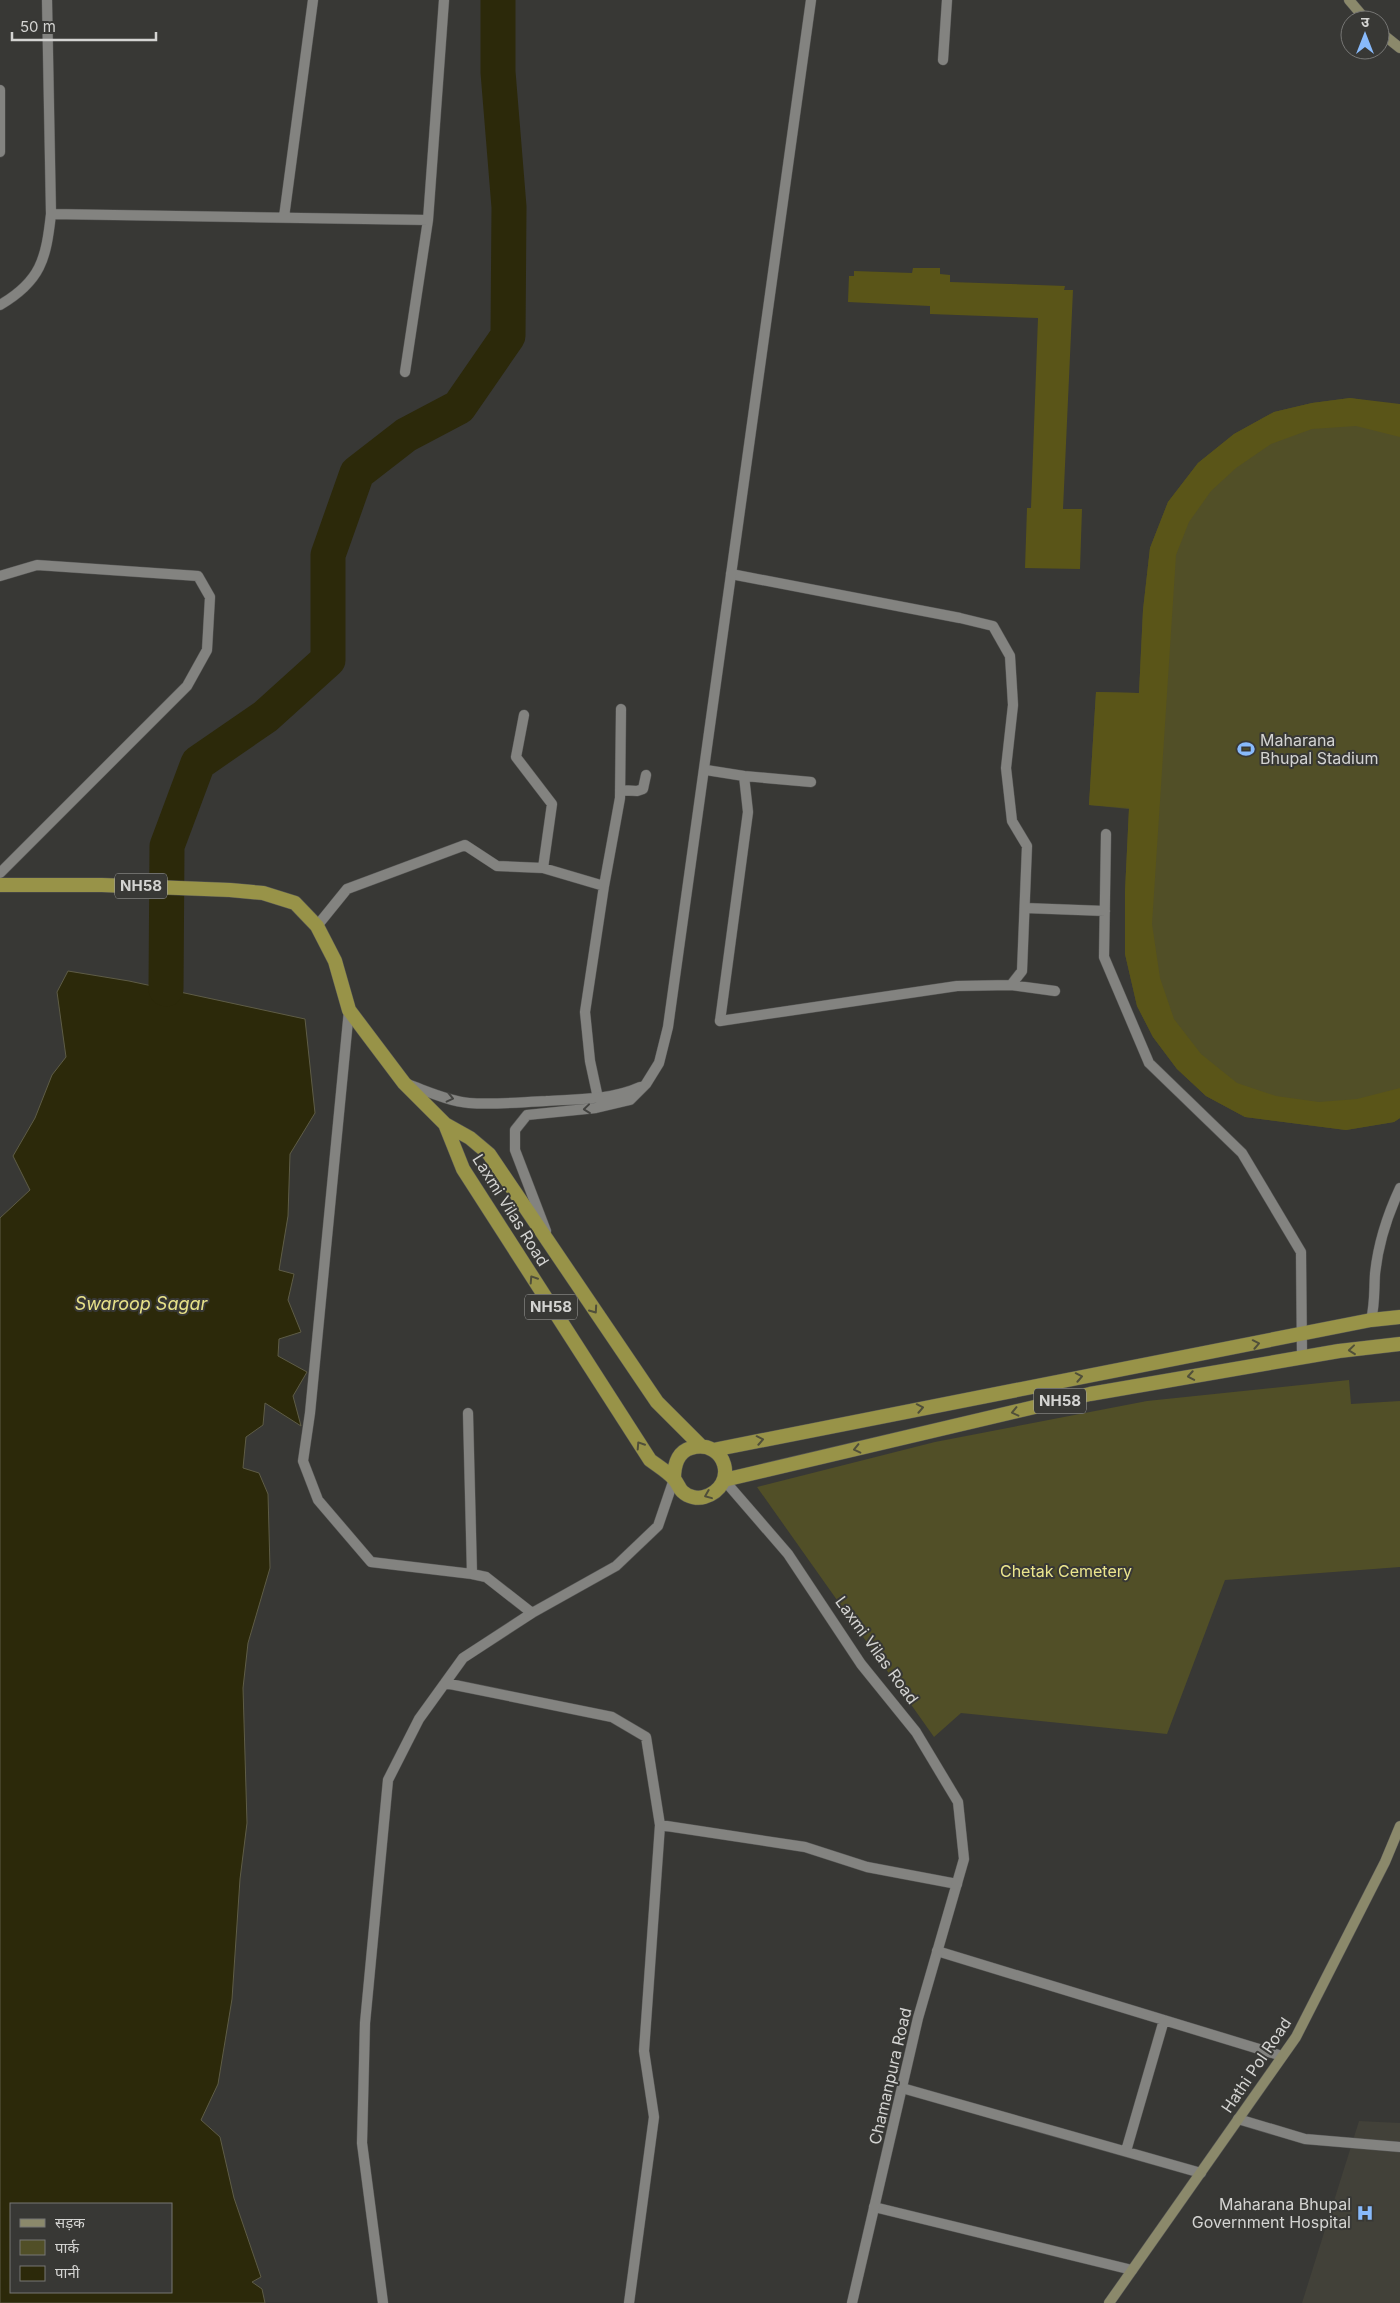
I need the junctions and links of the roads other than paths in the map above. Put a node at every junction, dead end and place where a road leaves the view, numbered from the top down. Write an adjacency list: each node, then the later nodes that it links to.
1 (47, 0): 13 (street)
2 (313, 0): 14 (street)
3 (444, 0): 15 (street)
4 (811, 0): 18 (street)
5 (948, 0): 10 (street)
6 (1349, 0): 7 (main road)
7 (1358, 10)
8 (1390, 40): 9 (main road)
9 (1400, 48)
10 (943, 60)
11 (0, 90): 12 (street)
12 (0, 152)
13 (51, 214): 14 (street); 16 (street)
14 (284, 218): 15 (street)
15 (428, 220): 17 (street)
16 (0, 305)
17 (405, 372)
18 (732, 574): 22 (street); 32 (street)
19 (0, 576): 29 (street)
20 (621, 709): 26 (street)
21 (524, 715): 28 (street)
22 (706, 770): 24 (street); 39 (street)
23 (646, 775): 26 (street)
24 (744, 776): 25 (street); 35 (street)
25 (811, 782)
26 (620, 790): 31 (street)
27 (1106, 834): 33 (street)
28 (543, 868): 31 (street); 34 (street)
29 (0, 873)
30 (0, 885): 34 (highway, Laxmi Vilas Road / NH58)
31 (604, 886): 40 (street)
32 (1024, 908): 33 (street); 35 (street)
33 (1105, 912): 46 (street)
34 (317, 926): 37 (highway, Laxmi Vilas Road / NH58)
35 (1011, 985): 36 (street)
36 (1055, 992)
37 (349, 1010): 38 (highway, Laxmi Vilas Road / NH58); 53 (street)
38 (404, 1083): 40 (street, one-way to 40); 41 (highway, Laxmi Vilas Road / NH58)
39 (646, 1084): 40 (street); 43 (street, one-way to 43)
40 (598, 1098)
41 (445, 1124): 43 (highway, NH58); 51 (highway, Laxmi Vilas Road / NH58, one-way to 41)
42 (1400, 1188): 45 (street)
43 (555, 1252): 50 (highway, NH58, one-way to 50)
44 (1400, 1317): 45 (highway, NH58)
45 (1371, 1320): 46 (highway, NH58)
46 (1301, 1335): 48 (street); 50 (highway, NH58, one-way to 46)
47 (1400, 1344): 48 (highway, NH58, one-way to 48)
48 (1302, 1357): 52 (highway, NH58, one-way to 52)
49 (468, 1412): 53 (street)
50 (707, 1448): 51 (highway, NH58); 52 (highway, Laxmi Vilas Road / NH58)
51 (674, 1479): 52 (highway, Laxmi Vilas Road / NH58, one-way to 51); 54 (street)
52 (724, 1480): 58 (street, Laxmi Vilas Road)
53 (472, 1574): 54 (street)
54 (532, 1613): 55 (street)
55 (445, 1683): 56 (street); 70 (street)
56 (660, 1825): 59 (street); 71 (street)
57 (1400, 1826): 62 (main road, Hathi Pol Road)
58 (964, 1859): 59 (street, Chamanpura Road)
59 (957, 1884): 60 (street, Chamanpura Road)
60 (938, 1951): 61 (street); 63 (street, Chamanpura Road)
61 (1164, 2020): 62 (street); 66 (street)
62 (1282, 2056): 64 (main road, Hathi Pol Road)
63 (902, 2088): 66 (street); 68 (street, Chamanpura Road)
64 (1238, 2119): 65 (street); 67 (main road, Hathi Pol Road)
65 (1400, 2147)
66 (1126, 2151): 67 (street)
67 (1201, 2173): 69 (main road, Hathi Pol Road)
68 (874, 2206): 69 (street); 72 (street, Chamanpura Road)
69 (1132, 2270): 73 (main road, Hathi Pol Road)
70 (383, 2303)
71 (629, 2303)
72 (852, 2303)
73 (1109, 2303)

